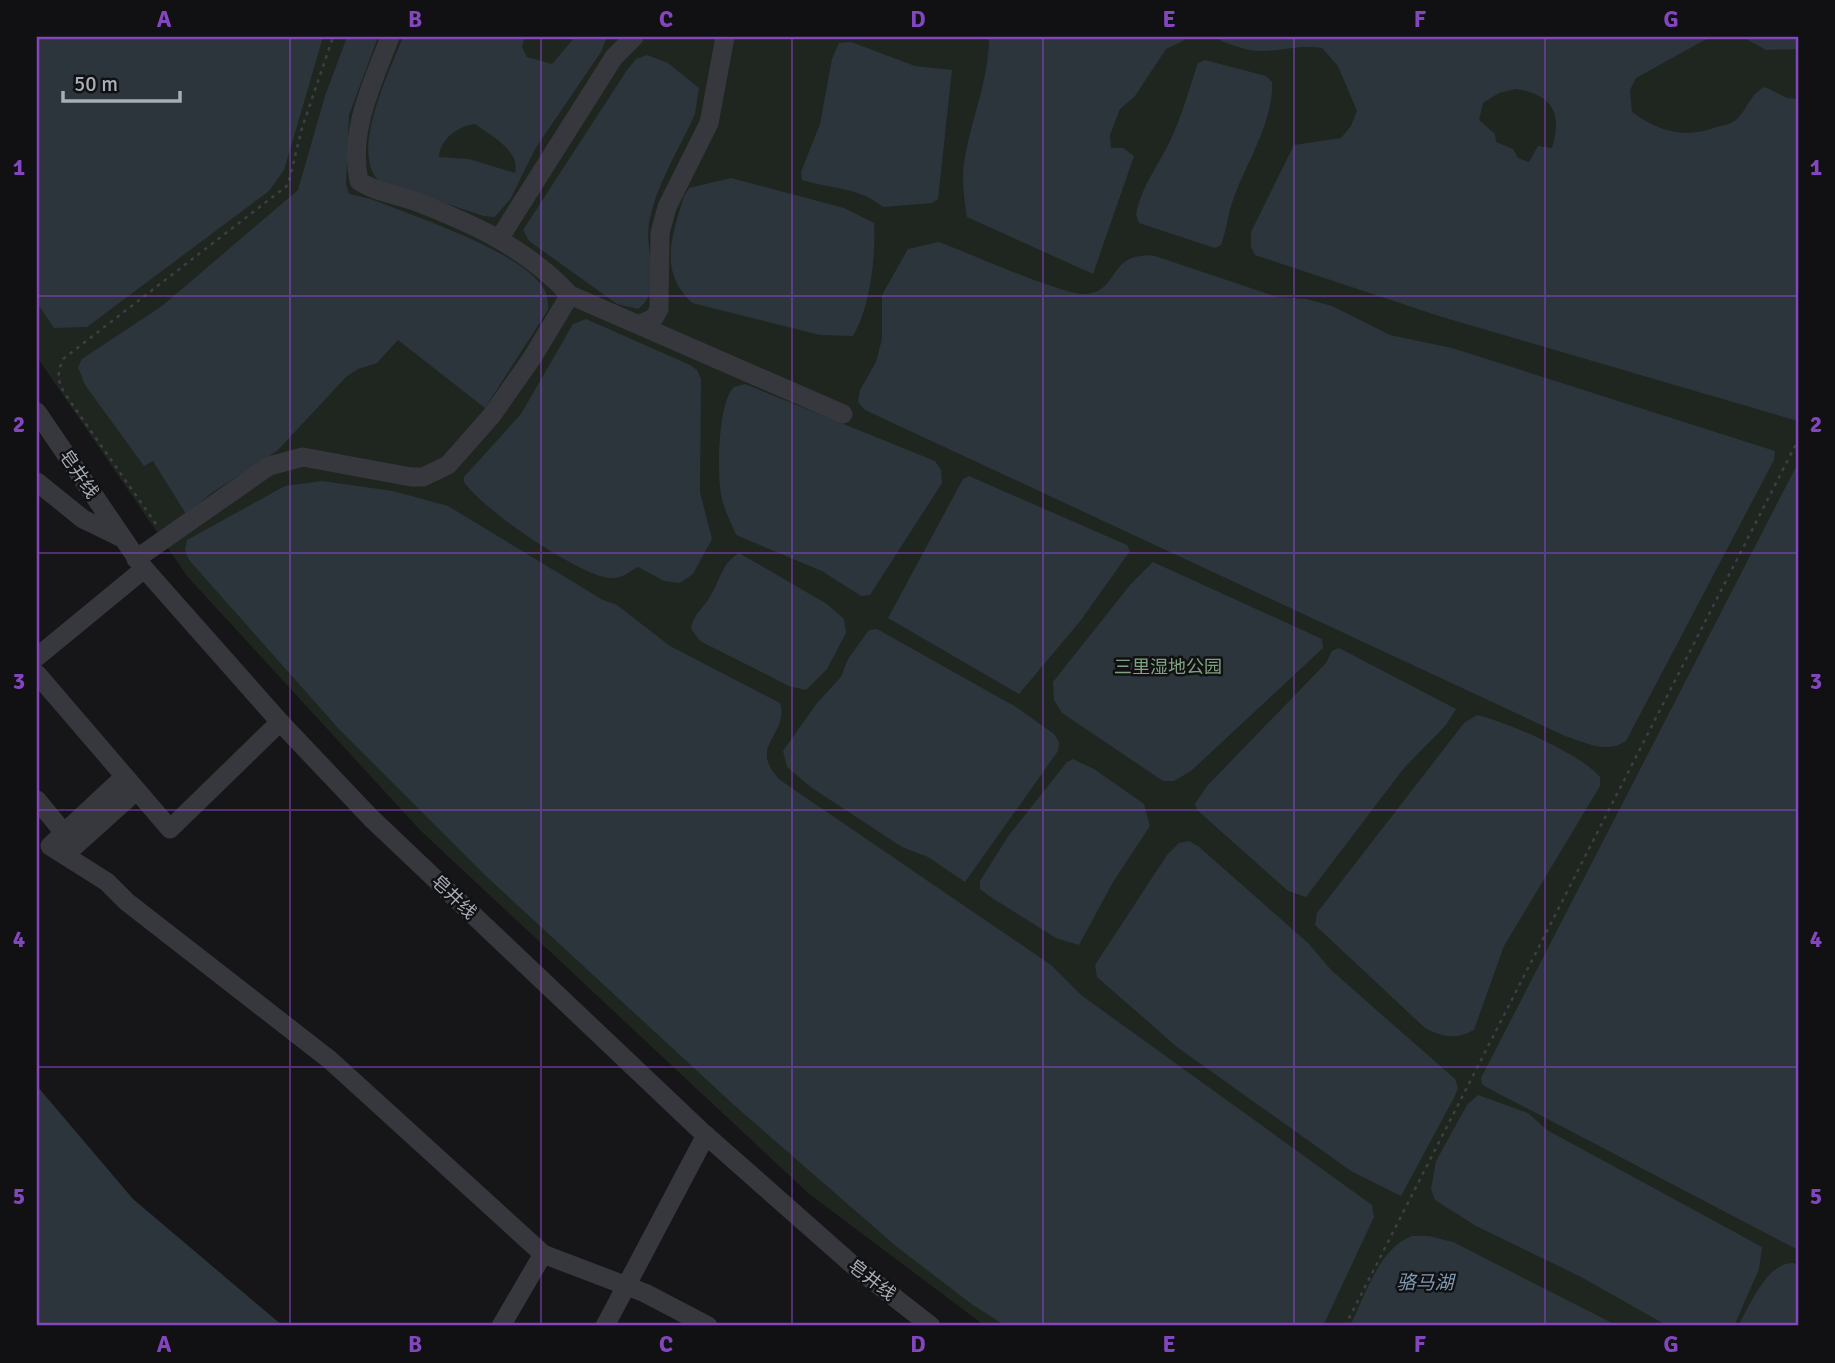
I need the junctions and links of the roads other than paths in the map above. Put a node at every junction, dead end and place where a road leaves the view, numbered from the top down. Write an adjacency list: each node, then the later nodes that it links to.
1 (390, 37): 4 (street)
2 (634, 37): 4 (street)
3 (726, 37): 6 (street)
4 (499, 239): 5 (street)
5 (569, 295): 6 (street); 11 (street)
6 (641, 324): 8 (street)
7 (37, 412): 10 (street, 皂井线)
8 (844, 414)
9 (37, 482): 10 (street)
10 (122, 538): 11 (street, 皂井线)
11 (140, 564): 12 (street); 14 (street, 皂井线)
12 (37, 657)
13 (37, 674): 15 (street)
14 (280, 722): 15 (street); 17 (street, 皂井线)
15 (130, 784): 16 (street, bridge); 18 (street)
16 (37, 800)
17 (706, 1135): 19 (street); 23 (street, 皂井线)
18 (542, 1254): 19 (street); 20 (street)
19 (624, 1285): 21 (street); 22 (street)
20 (501, 1326)
21 (605, 1326)
22 (708, 1326)
23 (931, 1326)

